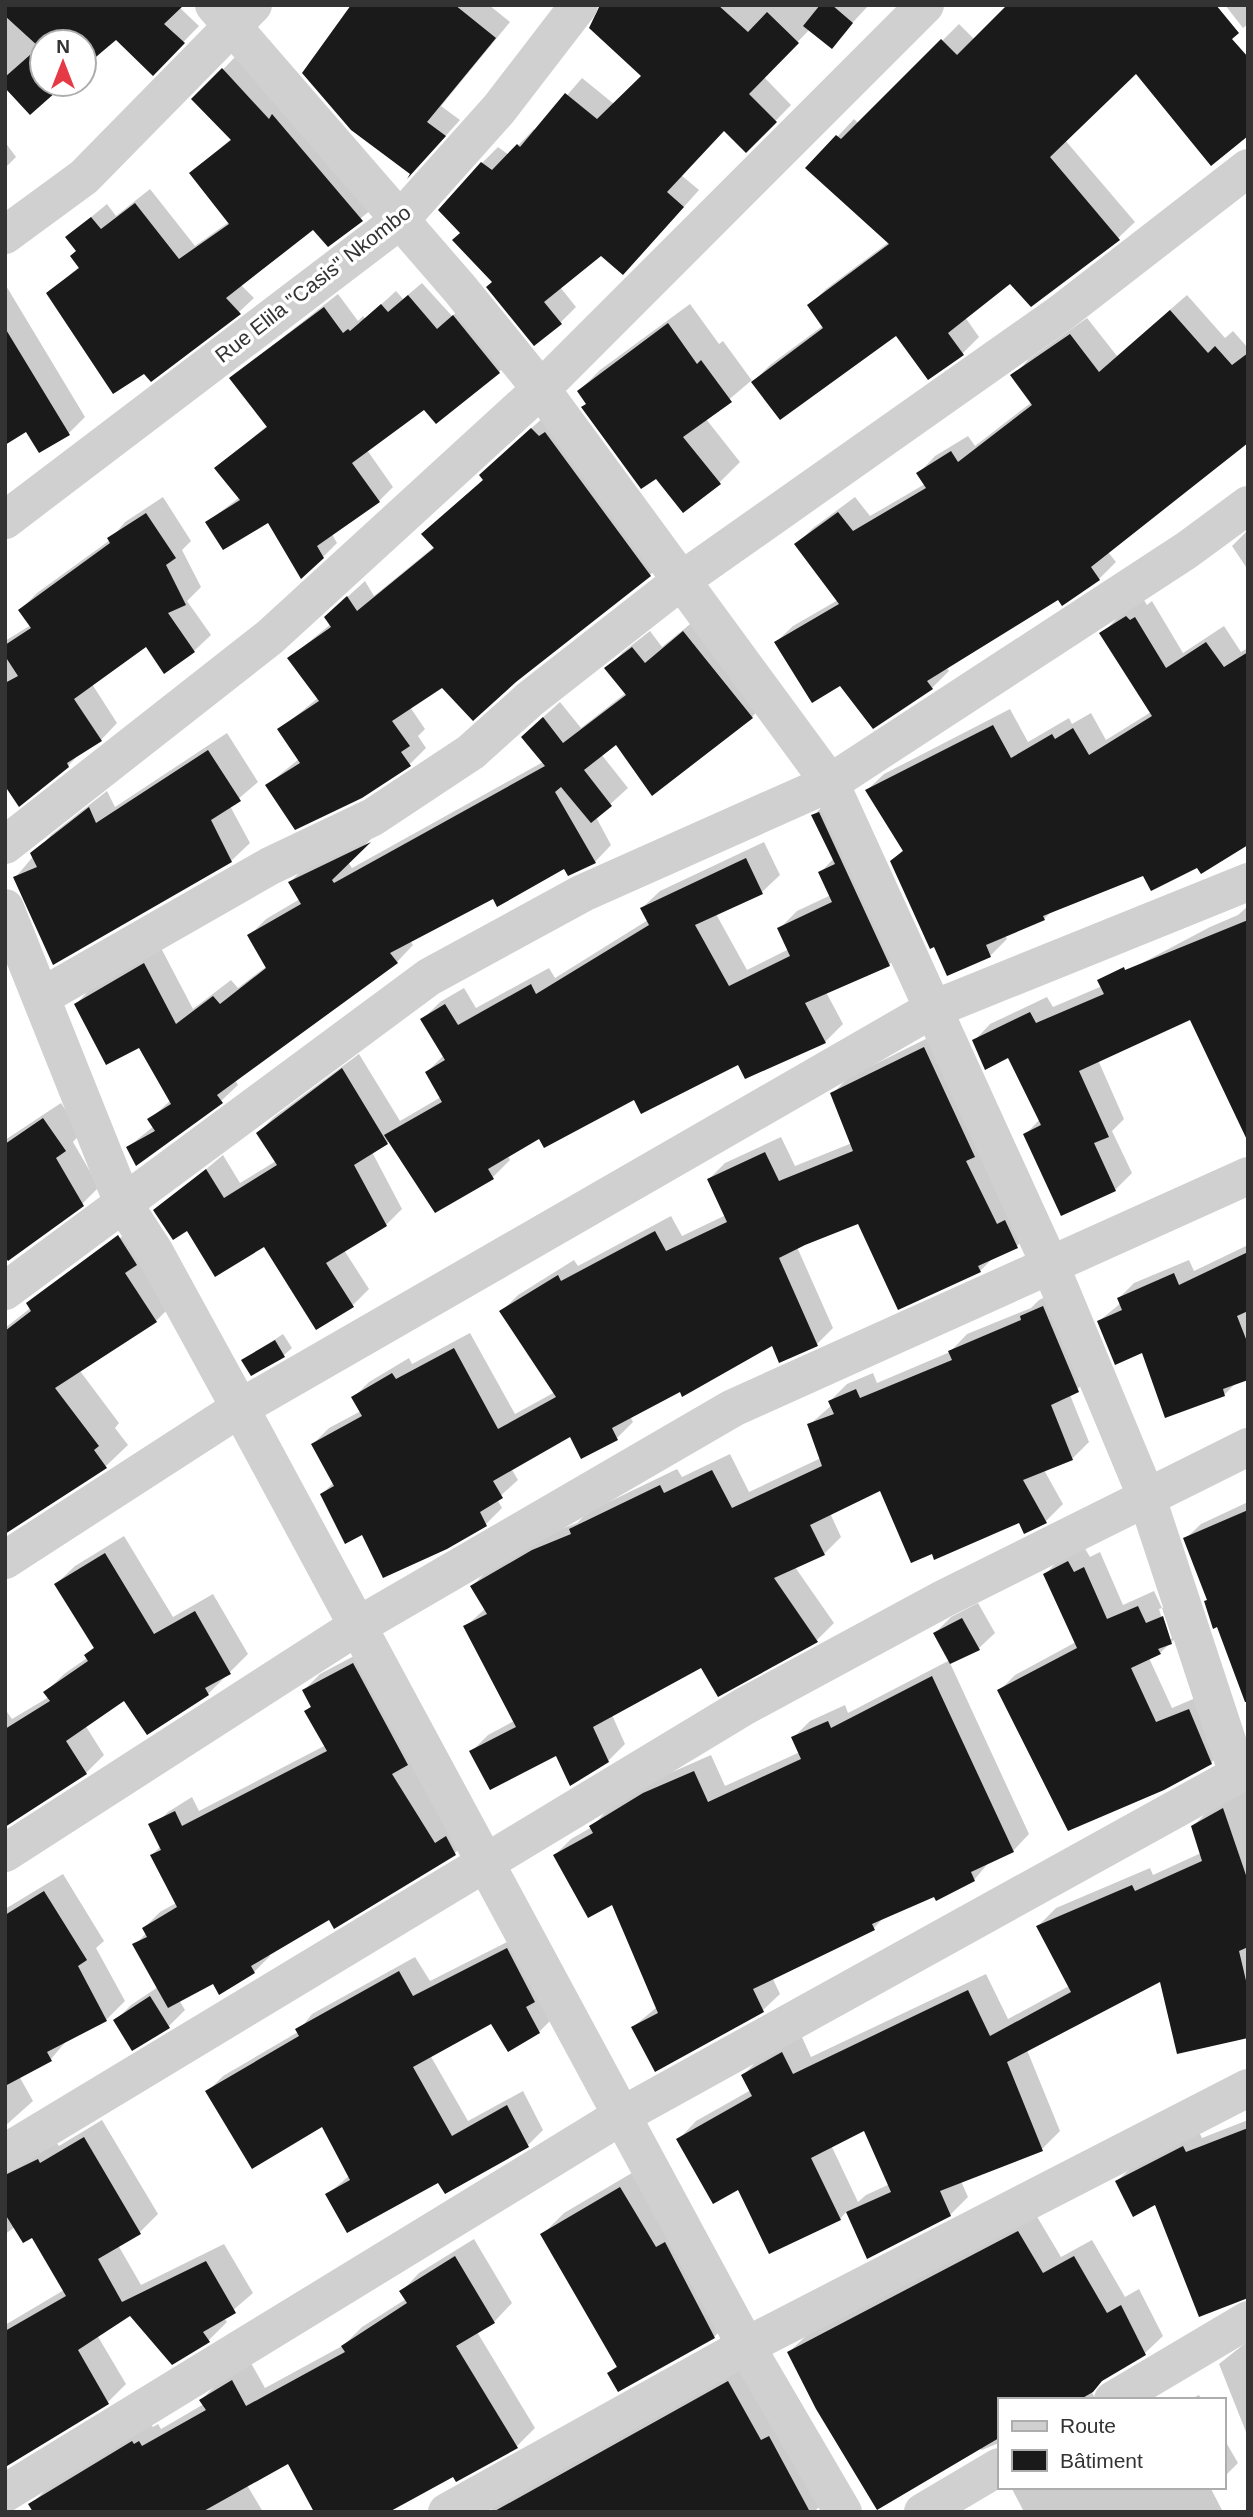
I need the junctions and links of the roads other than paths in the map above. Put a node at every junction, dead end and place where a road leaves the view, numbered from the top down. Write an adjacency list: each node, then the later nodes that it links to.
1 (579, 5): 5 (street, Rue Elila "Casis" Nkombo)
2 (925, 5): 7 (street)
3 (233, 13): 5 (street); 6 (street)
4 (1248, 168): 10 (street)
5 (399, 221): 7 (street); 9 (street, Rue Elila "Casis" Nkombo)
6 (5, 235)
7 (541, 389): 10 (street); 12 (street)
8 (1248, 505): 11 (street)
9 (5, 520)
10 (681, 580): 11 (street); 15 (street)
11 (830, 783): 16 (street); 18 (street)
12 (5, 845)
13 (1248, 883): 16 (street)
14 (5, 908): 15 (street)
15 (41, 997): 18 (street)
16 (931, 1010): 19 (street); 21 (street)
17 (1248, 1176): 19 (street)
18 (123, 1203): 20 (street); 21 (street)
19 (1050, 1265): 23 (street); 25 (street)
20 (5, 1291)
21 (240, 1408): 24 (street); 25 (street)
22 (1248, 1447): 23 (street)
23 (1147, 1498): 26 (street); 28 (street)
24 (5, 1559)
25 (356, 1628): 27 (street); 28 (street)
26 (1243, 1772): 30 (street)
27 (5, 1853)
28 (485, 1863): 30 (street); 31 (street)
29 (1248, 2088): 33 (street)
30 (621, 2116): 33 (street); 36 (street)
31 (5, 2153)
32 (1248, 2320): 34 (street)
33 (746, 2346): 37 (street); 38 (street)
34 (1116, 2398)
35 (998, 2468): 39 (street)
36 (5, 2493)
37 (447, 2512)
38 (843, 2512)
39 (923, 2512)

